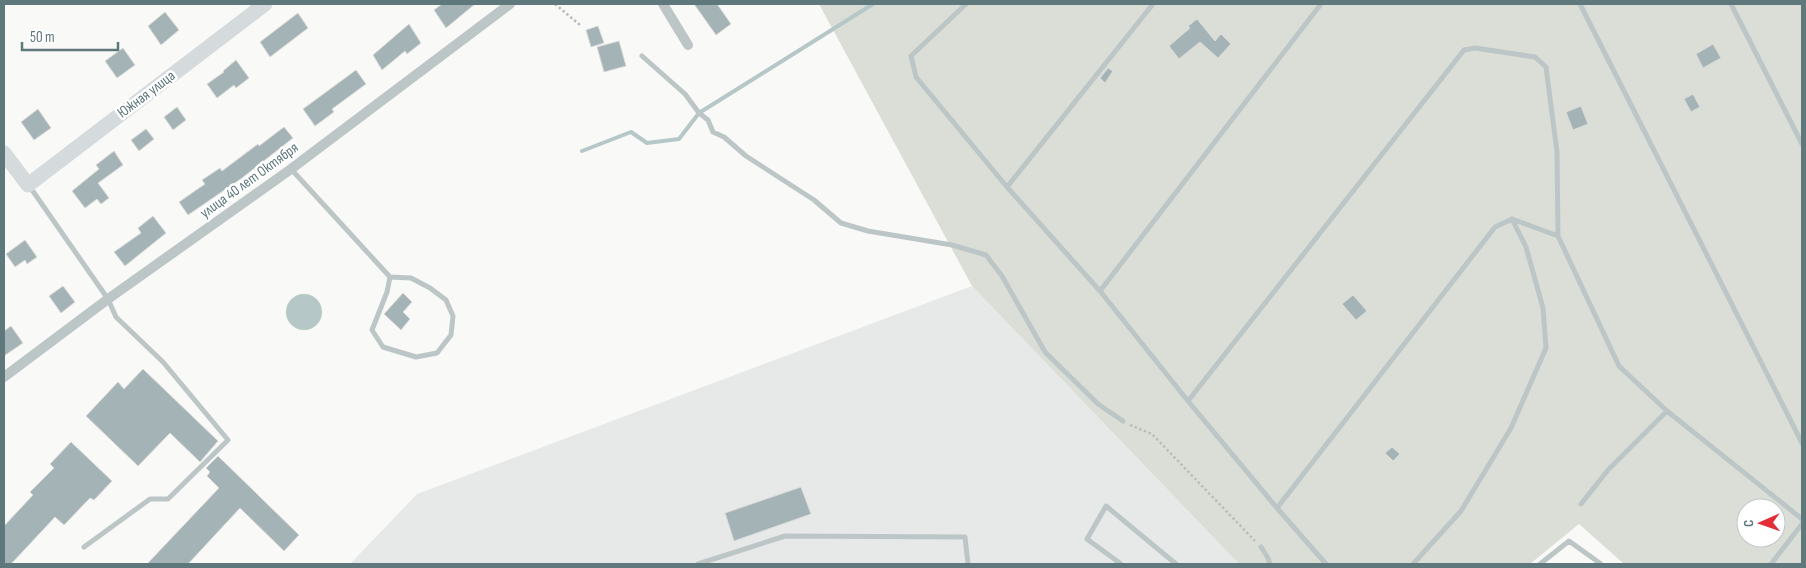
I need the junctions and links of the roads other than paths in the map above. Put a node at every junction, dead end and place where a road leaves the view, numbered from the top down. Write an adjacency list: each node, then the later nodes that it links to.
1 (265, 4): 14 (street, Южная улица)
2 (510, 4): 13 (street, улица 40 лет Октября)
3 (663, 4): 9 (street)
4 (966, 4): 15 (lane)
5 (1153, 4): 15 (lane)
6 (1321, 4): 19 (lane)
7 (1580, 4): 25 (lane)
8 (1732, 4): 11 (lane)
9 (688, 45)
10 (642, 56): 24 (lane)
11 (1802, 144)
12 (4, 153): 14 (street)
13 (291, 169): 18 (lane); 20 (street, улица 40 лет Октября)
14 (28, 185): 20 (lane)
15 (1007, 187): 19 (lane)
16 (1512, 219): 17 (lane); 27 (lane); 38 (lane)
17 (1558, 236): 22 (lane); 23 (lane)
18 (390, 277): 18 (lane)
19 (1100, 291): 22 (lane)
20 (108, 299): 21 (street, улица 40 лет Октября); 30 (lane)
21 (4, 377)
22 (1188, 402): 27 (lane)
23 (1667, 412): 26 (lane); 28 (lane)
24 (1124, 422)
25 (1802, 443)
26 (1581, 504)
27 (1277, 508): 37 (lane)
28 (1802, 520)
29 (1802, 524): 41 (lane)
30 (84, 547)
31 (1261, 547): 36 (lane)
32 (698, 564): 33 (lane)
33 (968, 564)
34 (1122, 564): 35 (lane)
35 (1176, 564)
36 (1270, 564)
37 (1326, 564)
38 (1413, 564)
39 (1540, 564): 40 (lane)
40 (1601, 564)
41 (1771, 564)

